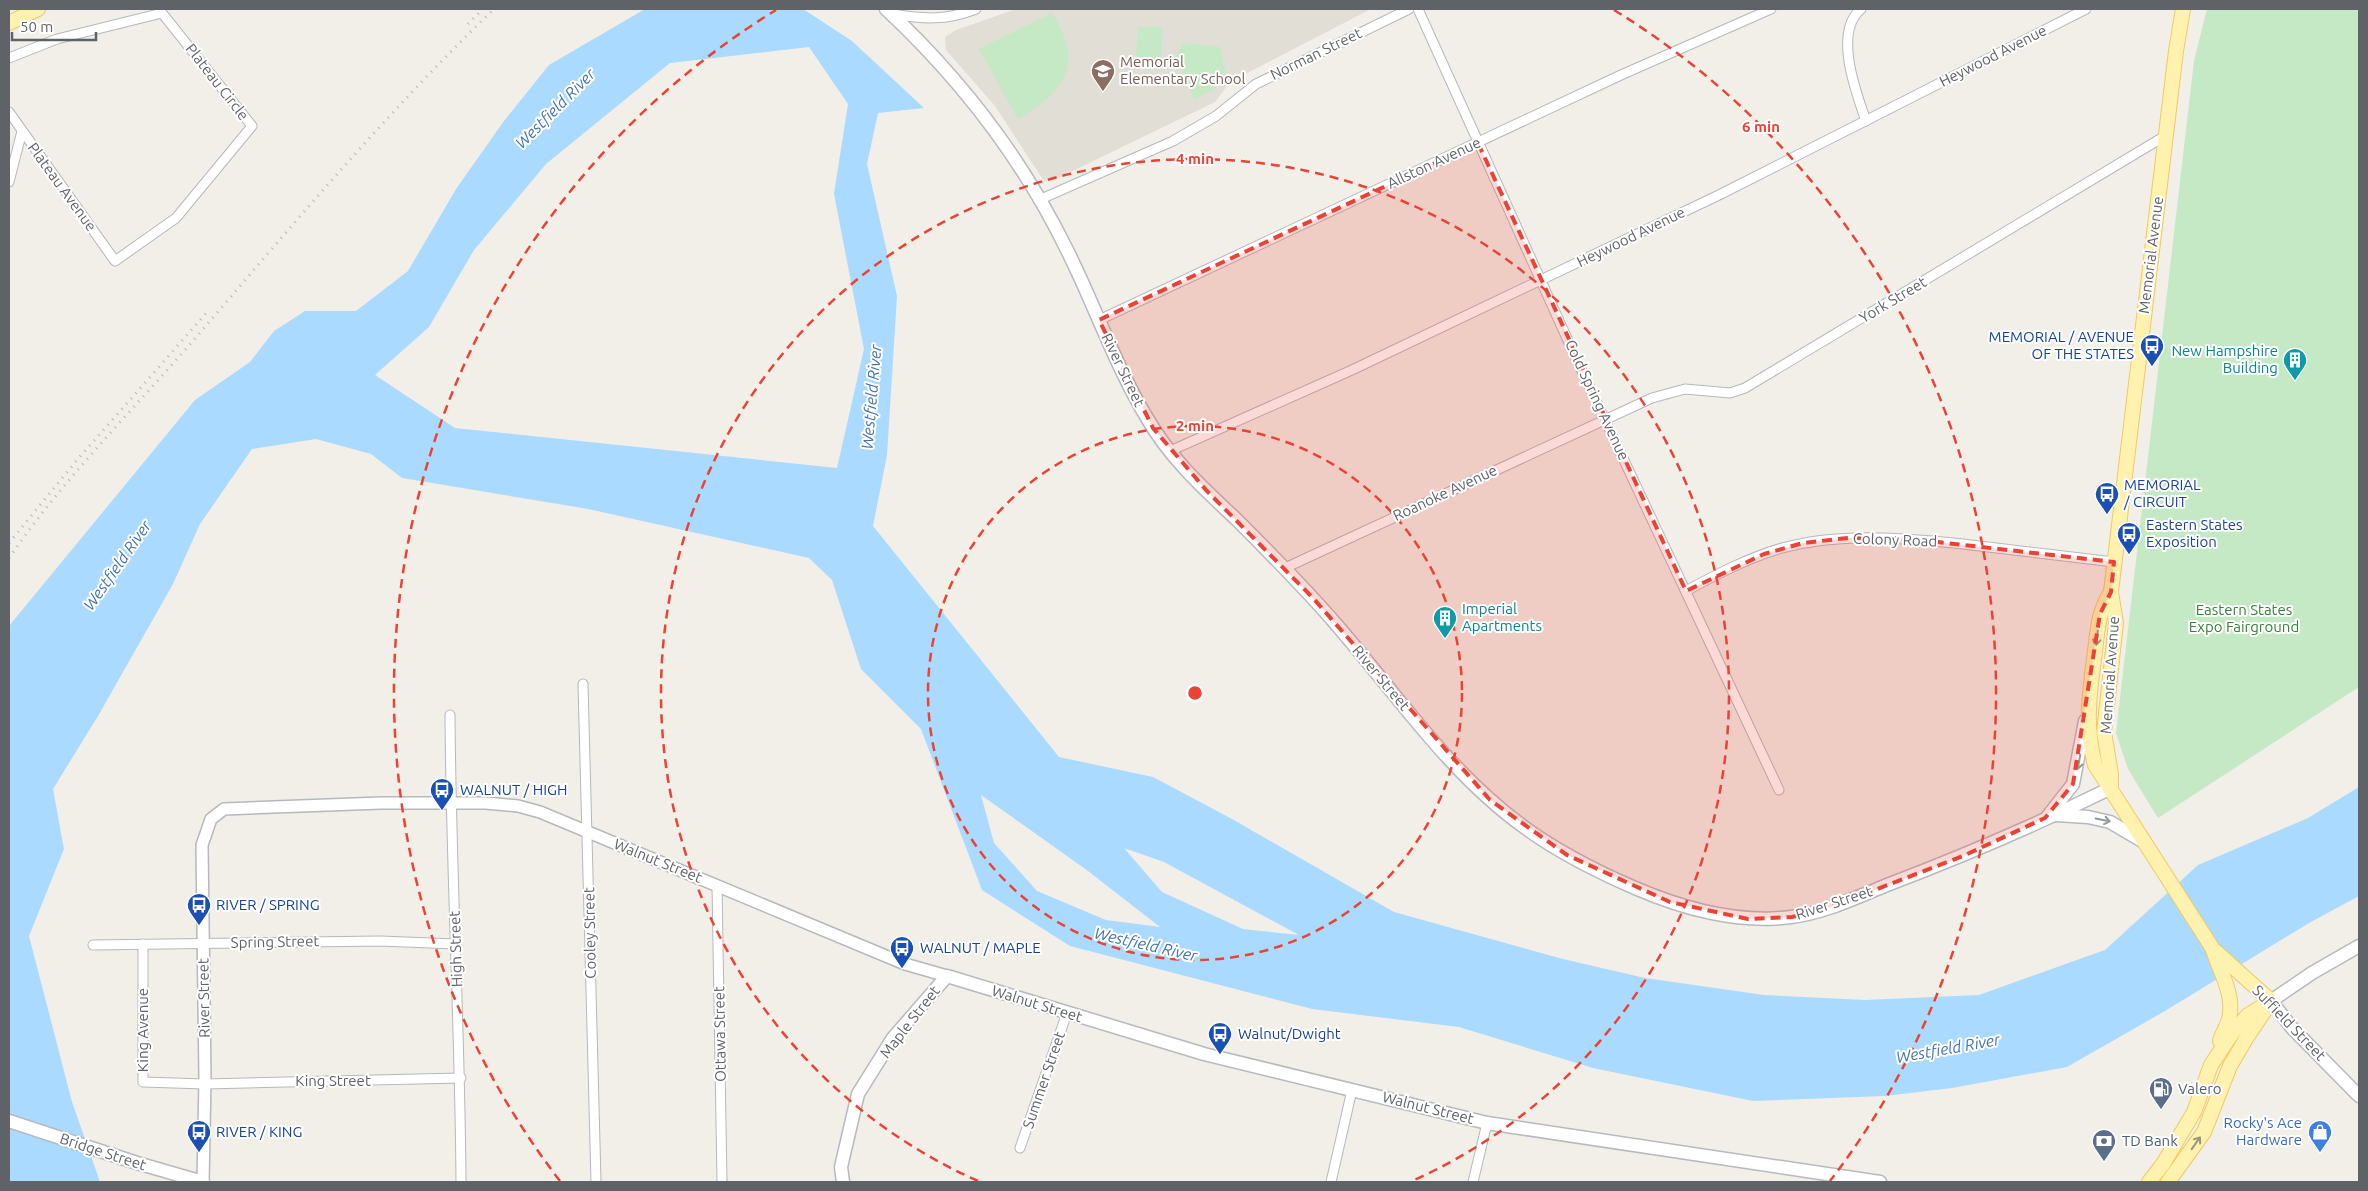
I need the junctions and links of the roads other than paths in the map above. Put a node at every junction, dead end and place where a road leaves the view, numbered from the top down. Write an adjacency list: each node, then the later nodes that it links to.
1 (38, 9): 12 (main road)
2 (929, 9): 11 (street)
3 (976, 9): 11 (street)
4 (1409, 9): 20 (street, Norman Street)
5 (1418, 9): 18 (street, Cold Spring Avenue)
6 (1771, 9): 18 (street, Allston Avenue)
7 (1860, 9): 15 (street)
8 (2086, 9): 15 (street, Heywood Avenue)
9 (2183, 9): 17 (main road, Memorial Avenue)
10 (889, 11): 11 (street); 20 (main road, River Street)
11 (931, 18)
12 (9, 23)
13 (9, 58): 21 (street, Plateau Circle)
14 (9, 112): 16 (street, Plateau Avenue)
15 (1866, 120): 22 (street, Heywood Avenue)
16 (22, 131): 19 (street); 21 (street, Plateau Avenue)
17 (2166, 136): 24 (street, York Street); 26 (main road, Memorial Avenue)
18 (1478, 143): 22 (street, Cold Spring Avenue); 23 (street, Allston Avenue)
19 (9, 182)
20 (1041, 199): 23 (main road, River Street)
21 (115, 261)
22 (1542, 280): 24 (street, Cold Spring Avenue); 25 (street, Heywood Avenue)
23 (1099, 320): 25 (main road, River Street)
24 (1606, 418): 27 (street, Roanoke Avenue); 28 (street, Cold Spring Avenue)
25 (1170, 451): 27 (main road, River Street)
26 (2114, 562): 28 (street, Colony Road); 29 (main road, Memorial Avenue)
27 (1285, 568): 37 (main road, River Street)
28 (1686, 591): 34 (street, Cold Spring Avenue)
29 (2111, 592): 31 (main road, Memorial Avenue, one-way to 31); 33 (main road, Memorial Avenue)
30 (583, 684): 38 (street, Cooley Street)
31 (2088, 696): 33 (main road, Memorial Avenue); 37 (main road, one-way to 37)
32 (450, 715): 35 (street, High Street)
33 (2111, 788): 37 (main road, River Street); 39 (main road, Memorial Avenue)
34 (1779, 790)
35 (451, 804): 36 (street, Walnut Street); 38 (street, Walnut Street); 44 (street, High Street)
36 (213, 816): 42 (street, River Street)
37 (2051, 816): 39 (main road, one-way to 39)
38 (587, 832): 40 (street, Walnut Street); 61 (street, Cooley Street)
39 (2144, 842): 41 (main road, Memorial Avenue)
40 (717, 886): 48 (street, Walnut Street); 62 (street, Ottawa Street)
41 (2200, 927): 47 (main road, Suffield Street)
42 (204, 943): 43 (street, Spring Street); 44 (street, Spring Street); 53 (street, River Street)
43 (143, 944): 45 (street, Spring Street); 53 (street, King Avenue)
44 (456, 944): 52 (street, High Street)
45 (93, 945)
46 (2359, 946): 49 (main road)
47 (2213, 949): 49 (main road, Suffield Street); 51 (main road)
48 (947, 976): 50 (main road, Walnut Street); 63 (main road, Maple Street)
49 (2271, 1001): 51 (main road); 55 (main road, Suffield Street); 68 (main road, one-way to 49)
50 (1067, 1013): 54 (main road, Walnut Street); 58 (street, Summer Street)
51 (2211, 1064): 67 (main road)
52 (461, 1078): 53 (street, King Street); 60 (street, High Street)
53 (205, 1084): 59 (street, River Street)
54 (1352, 1090): 57 (main road, Walnut Street); 64 (street)
55 (2359, 1096)
56 (9, 1121): 59 (main road, Bridge Street)
57 (1487, 1123): 65 (street); 66 (main road, Walnut Street)
58 (1020, 1148)
59 (203, 1182)
60 (461, 1182)
61 (596, 1182)
62 (722, 1182)
63 (843, 1182)
64 (1331, 1182)
65 (1473, 1182)
66 (1880, 1182)
67 (2149, 1182)
68 (2168, 1182)

